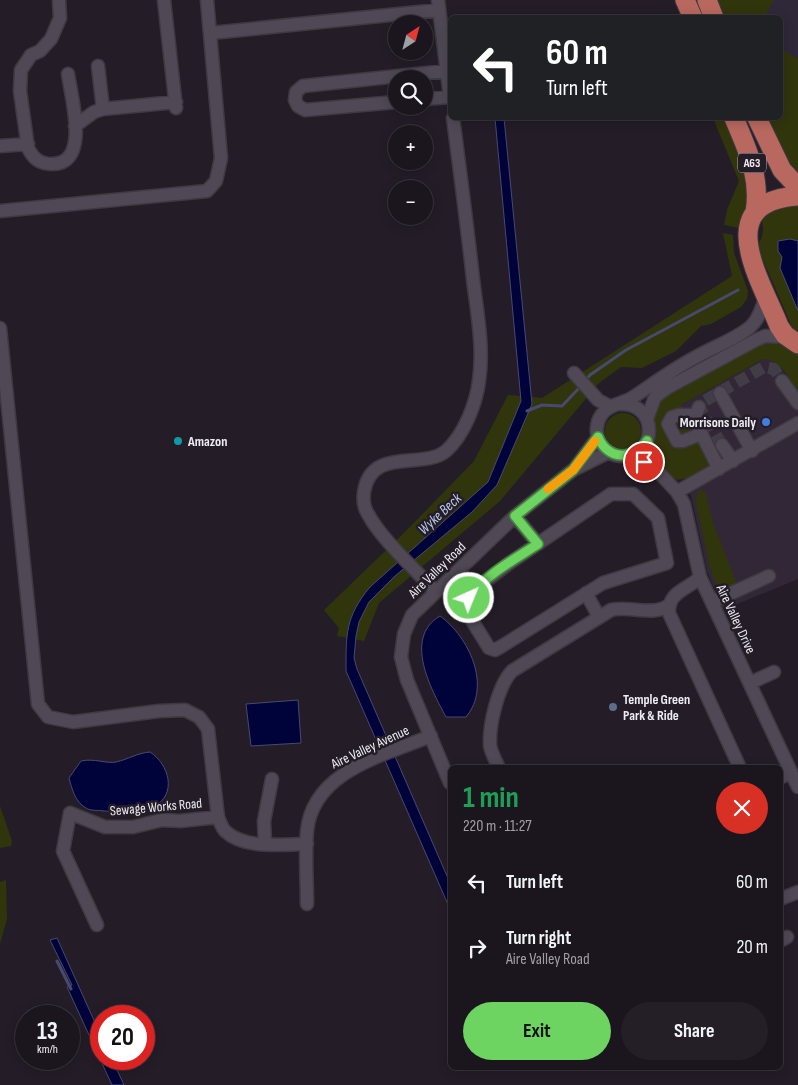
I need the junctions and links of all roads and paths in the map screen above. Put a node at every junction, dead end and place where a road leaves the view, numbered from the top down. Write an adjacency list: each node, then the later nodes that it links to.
1 (59, 0): 24 (street)
2 (164, 0): 19 (street)
3 (208, 0): 9 (street)
4 (685, 0): 7 (highway)
5 (707, 0): 8 (highway)
6 (438, 5): 9 (street); 11 (street)
7 (691, 15)
8 (713, 15)
9 (211, 33): 28 (street)
10 (98, 66): 19 (street)
11 (446, 71): 12 (street); 15 (street)
12 (433, 72)
13 (68, 74): 23 (street)
14 (388, 77): 18 (street)
15 (448, 84)
16 (448, 97): 17 (street)
17 (433, 98)
18 (388, 103)
19 (103, 109): 23 (street)
20 (453, 120): 58 (street)
21 (735, 120): 29 (highway, A63)
22 (758, 120): 26 (highway, A63)
23 (75, 126): 24 (street)
24 (28, 144): 25 (street)
25 (0, 146)
26 (798, 187)
27 (798, 196): 29 (highway)
28 (0, 211)
29 (755, 212): 30 (highway, A63)
30 (766, 294): 32 (highway, A63); 38 (street)
31 (0, 328): 73 (street)
32 (793, 341): 39 (street)
33 (574, 373): 35 (street)
34 (782, 381): 37 (street)
35 (587, 390): 38 (street); 40 (street)
36 (720, 393): 46 (street)
37 (798, 404)
38 (615, 405): 39 (street); 40 (street)
39 (647, 419): 44 (street)
40 (598, 421): 43 (street)
41 (798, 423): 46 (street)
42 (701, 434): 42 (street); 51 (street)
43 (598, 437): 47 (street); 52 (street, Aire Valley Road)
44 (647, 441): 48 (street); 50 (street, Aire Valley Drive)
45 (722, 444): 49 (street)
46 (752, 451): 49 (street)
47 (609, 452): 48 (street); 52 (street, Aire Valley Road)
48 (629, 456): 50 (street, Aire Valley Drive)
49 (733, 461): 51 (street)
50 (653, 466): 53 (street, Aire Valley Drive)
51 (719, 469): 53 (street)
52 (573, 470): 54 (street, Aire Valley Road)
53 (677, 492): 57 (street, Aire Valley Drive)
54 (515, 516): 55 (street); 58 (street, Aire Valley Road)
55 (538, 544): 59 (street); 59 (street)
56 (769, 576): 60 (street)
57 (700, 577): 60 (street, Aire Valley Drive); 61 (street)
58 (435, 591): 65 (street, Aire Valley Road)
59 (586, 593): 62 (street)
60 (712, 602): 64 (street, Aire Valley Drive)
61 (669, 605): 62 (street); 67 (street)
62 (599, 617): 66 (street)
63 (774, 672): 64 (street)
64 (750, 683): 68 (street, Aire Valley Drive)
65 (431, 736): 70 (street, Aire Valley Road); 75 (street, Aire Valley Avenue)
66 (498, 765)
67 (739, 765)
68 (781, 765)
69 (785, 775): 72 (street, Aire Valley Drive)
70 (448, 778)
71 (272, 779): 74 (street)
72 (798, 787)
73 (218, 817): 74 (street); 79 (street, Sewage Works Road)
74 (266, 843): 75 (street)
75 (308, 844): 78 (street, Aire Valley Avenue)
76 (798, 892): 77 (street)
77 (783, 898)
78 (308, 904)
79 (96, 925)

